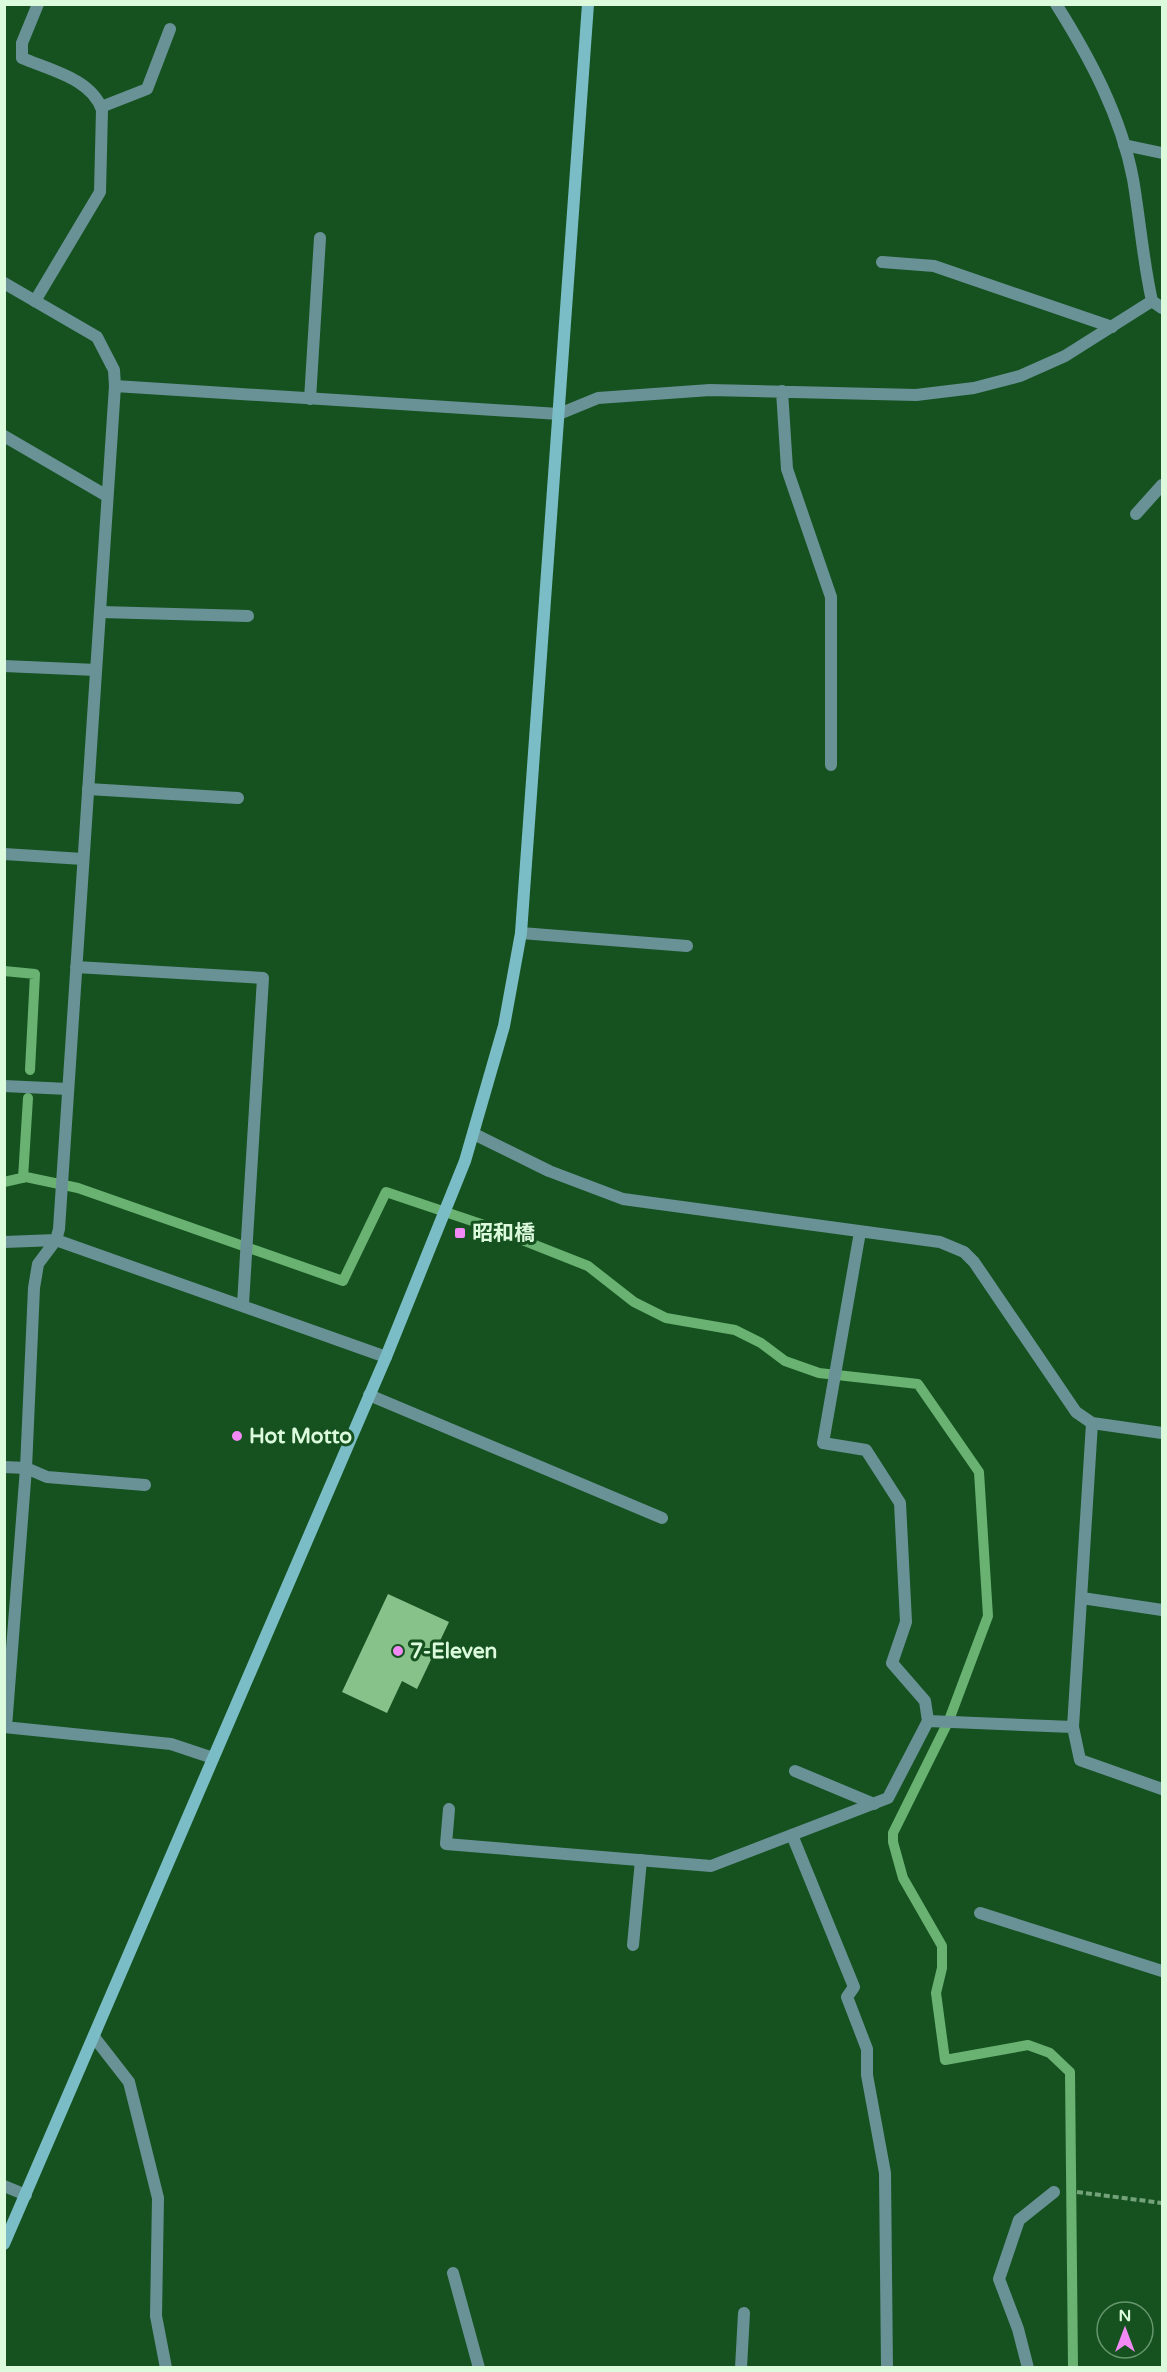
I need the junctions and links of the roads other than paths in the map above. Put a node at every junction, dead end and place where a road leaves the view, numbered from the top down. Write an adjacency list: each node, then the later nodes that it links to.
1 (38, 4): 5 (street)
2 (588, 4): 17 (main road)
3 (1056, 4): 6 (street)
4 (170, 29): 5 (street)
5 (101, 107): 11 (street)
6 (1124, 145): 7 (street); 12 (street)
7 (1162, 153)
8 (320, 238): 16 (street)
9 (882, 262): 13 (street)
10 (4, 283): 11 (street)
11 (35, 301): 14 (street)
12 (1157, 305): 13 (street)
13 (1112, 327): 15 (street)
14 (115, 386): 16 (street); 20 (street)
15 (782, 391): 17 (street); 26 (street)
16 (310, 399): 17 (street)
17 (559, 414): 31 (main road)
18 (4, 436): 20 (street)
19 (1162, 485): 21 (street)
20 (107, 496): 22 (street)
21 (1136, 514)
22 (100, 612): 23 (street); 25 (street)
23 (248, 616)
24 (4, 666): 25 (street)
25 (96, 670): 27 (street)
26 (831, 765)
27 (88, 789): 28 (street); 30 (street)
28 (238, 798)
29 (4, 854): 30 (street)
30 (83, 859): 33 (street)
31 (521, 933): 32 (street); 36 (main road)
32 (687, 946)
33 (76, 967): 35 (street); 40 (street)
34 (4, 1086): 35 (street)
35 (68, 1089): 38 (street)
36 (474, 1134): 37 (street); 41 (main road)
37 (860, 1232): 43 (street); 51 (street)
38 (56, 1240): 39 (street); 40 (street); 46 (street)
39 (4, 1242)
40 (243, 1304): 41 (street)
41 (386, 1357): 42 (main road)
42 (369, 1395): 48 (street); 54 (main road)
43 (1092, 1424): 44 (street); 49 (street)
44 (1162, 1433)
45 (4, 1467): 46 (street)
46 (26, 1468): 47 (street); 52 (street)
47 (145, 1485)
48 (662, 1518)
49 (1082, 1598): 50 (street); 53 (street)
50 (1162, 1610)
51 (932, 1721): 53 (street); 57 (street)
52 (5, 1727): 54 (street)
53 (1073, 1727): 56 (street)
54 (213, 1758): 64 (main road)
55 (795, 1771): 57 (street)
56 (1162, 1789)
57 (874, 1804): 59 (street)
58 (449, 1809): 60 (street)
59 (792, 1835): 60 (street); 74 (street)
60 (640, 1860): 62 (street)
61 (980, 1913): 63 (street)
62 (633, 1946)
63 (1162, 1971)
64 (94, 2037): 67 (main road); 71 (street)
65 (4, 2186): 67 (street)
66 (1054, 2192): 75 (street)
67 (26, 2195): 68 (main road)
68 (4, 2244)
69 (453, 2273): 72 (street)
70 (744, 2313): 73 (street)
71 (166, 2367)
72 (479, 2367)
73 (741, 2367)
74 (887, 2367)
75 (1028, 2367)

